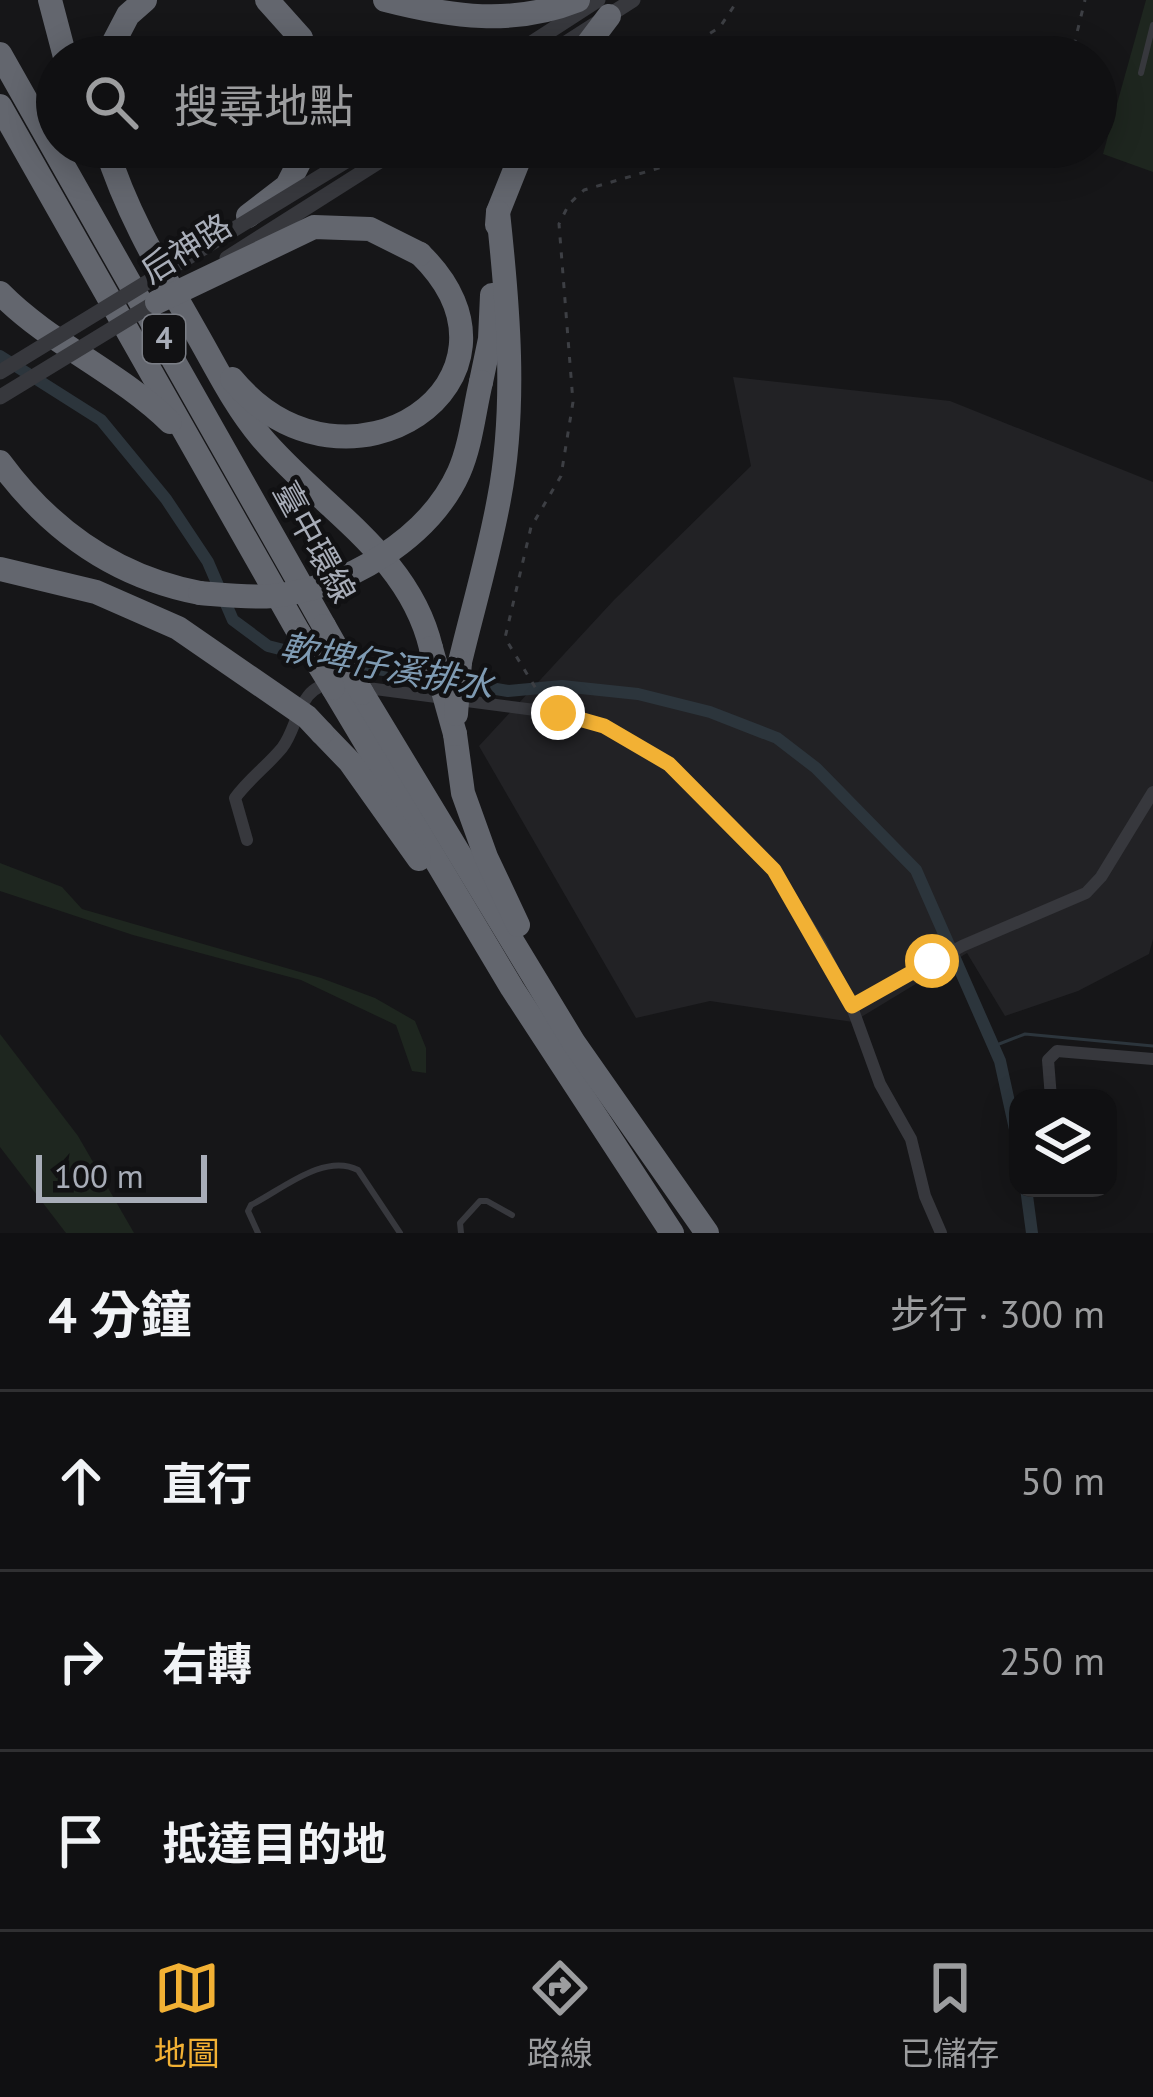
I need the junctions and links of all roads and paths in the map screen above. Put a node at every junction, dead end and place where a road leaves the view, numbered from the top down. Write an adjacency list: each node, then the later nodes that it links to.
1 (145, 0): 12 (highway)
2 (267, 0): 13 (highway)
3 (385, 0): 4 (highway)
4 (578, 0)
5 (633, 0): 9 (street)
6 (738, 0): 17 (path)
7 (1085, 0): 18 (path)
8 (51, 3): 11 (highway)
9 (603, 8): 14 (street); 15 (street); 16 (highway)
10 (1153, 25): 20 (lane)
11 (60, 36)
12 (117, 36)
13 (299, 36)
14 (550, 36)
15 (569, 36)
16 (589, 36)
17 (706, 36)
18 (1076, 36)
19 (0, 54): 22 (highway, 臺中環線 / 4, bridge)
20 (1142, 73)
21 (0, 106): 37 (highway, 臺中環線 / 4)
22 (36, 118)
23 (65, 168): 48 (highway, 臺中環線 / 4, bridge)
24 (110, 168): 34 (highway)
25 (297, 168): 31 (highway, bridge)
26 (335, 168): 31 (street, 后神路, bridge)
27 (370, 168): 33 (street, 后神路, bridge)
28 (516, 168): 30 (highway)
29 (662, 168): 40 (path)
30 (498, 212): 38 (highway, bridge); 41 (highway, bridge)
31 (218, 239): 35 (street, 后神路, bridge)
32 (0, 293): 37 (highway)
33 (157, 302): 34 (highway, bridge); 36 (street, 后神路, bridge)
34 (202, 342): 41 (highway, bridge)
35 (0, 372)
36 (0, 397)
37 (193, 448): 44 (highway, 臺中環線 / 4, bridge)
38 (0, 462)
39 (0, 569): 44 (highway, bridge)
40 (558, 713): 43 (street); 45 (street)
41 (455, 734): 48 (highway)
42 (1153, 792): 45 (street)
43 (248, 840)
44 (512, 988): 53 (highway, 臺中環線 / 4)
45 (852, 1006): 55 (street)
46 (1153, 1059): 47 (street)
47 (1050, 1089)
48 (627, 1121): 54 (highway, 臺中環線 / 4)
49 (512, 1216): 52 (lane)
50 (258, 1233): 51 (lane)
51 (400, 1233)
52 (461, 1233)
53 (672, 1233)
54 (706, 1233)
55 (941, 1233)

